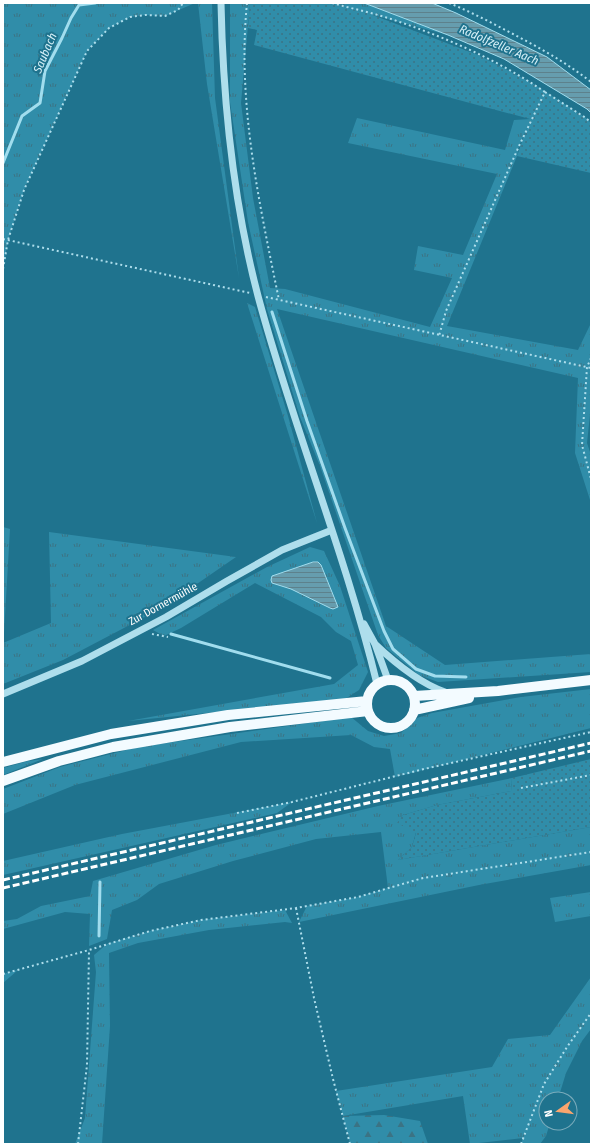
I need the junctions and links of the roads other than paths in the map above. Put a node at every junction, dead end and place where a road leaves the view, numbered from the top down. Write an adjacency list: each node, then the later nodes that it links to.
1 (221, 3): 2 (street)
2 (332, 530): 3 (street); 9 (street, Zur Dornermühle)
3 (358, 612): 4 (street); 7 (street)
4 (375, 644): 5 (street); 10 (street)
5 (388, 680): 7 (main road); 11 (main road)
6 (591, 680): 8 (main road)
7 (377, 684): 12 (main road)
8 (498, 691): 10 (main road); 13 (main road)
9 (3, 694)
10 (449, 694): 11 (main road)
11 (414, 696): 13 (main road)
12 (367, 706): 13 (main road); 14 (main road); 15 (main road)
13 (414, 710)
14 (3, 762)
15 (3, 780)

